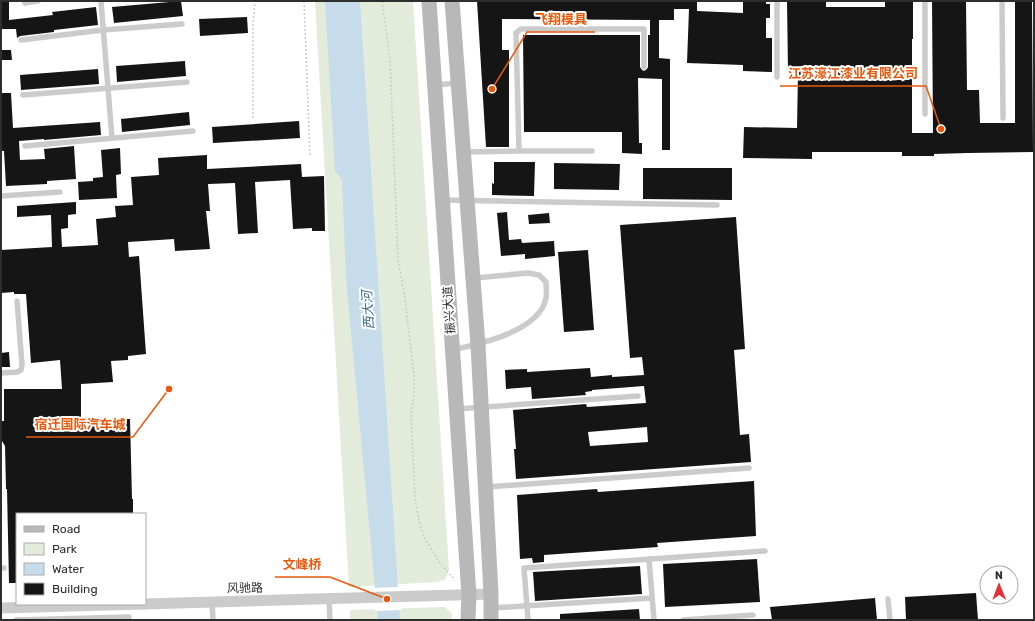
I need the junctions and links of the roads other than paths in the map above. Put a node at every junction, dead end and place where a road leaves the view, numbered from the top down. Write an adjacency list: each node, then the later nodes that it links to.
1 (28, 1): 2 (lane)
2 (38, 1)
3 (101, 1): 10 (lane)
4 (429, 1): 16 (main road, 振兴大道)
5 (452, 1): 15 (main road)
6 (777, 1): 13 (lane)
7 (925, 1): 19 (lane)
8 (1002, 1): 20 (lane)
9 (182, 24): 10 (lane)
10 (103, 30): 11 (lane); 17 (lane)
11 (21, 40)
12 (644, 67): 24 (lane)
13 (777, 77)
14 (187, 82): 17 (lane)
15 (459, 83): 16 (lane); 26 (main road)
16 (434, 85): 29 (main road, 振兴大道)
17 (108, 88): 18 (lane); 22 (lane)
18 (23, 95)
19 (925, 114)
20 (1004, 118)
21 (194, 131): 22 (lane)
22 (112, 138): 23 (lane)
23 (25, 146)
24 (519, 151): 25 (lane); 26 (lane)
25 (592, 151)
26 (464, 152): 30 (main road)
27 (60, 192): 28 (lane)
28 (1, 196)
29 (442, 200): 30 (lane); 35 (main road, 振兴大道)
30 (467, 200): 31 (lane); 32 (main road)
31 (717, 205)
32 (473, 278): 34 (main road); 34 (lane)
33 (17, 301): 36 (lane)
34 (478, 345): 35 (lane); 38 (main road)
35 (452, 350): 39 (main road, 振兴大道)
36 (1, 373)
37 (638, 396): 38 (lane)
38 (481, 407): 39 (lane); 41 (main road)
39 (456, 409): 44 (main road, 振兴大道)
40 (749, 468): 41 (lane)
41 (486, 487): 53 (main road)
42 (765, 551): 43 (lane)
43 (649, 559): 45 (lane); 51 (lane)
44 (468, 595): 46 (street, 风驰路); 53 (street, 风驰路); 61 (main road, 振兴大道)
45 (652, 598): 51 (lane); 63 (lane)
46 (329, 599): 48 (street, 风驰路); 60 (lane)
47 (888, 599): 65 (lane)
48 (212, 602): 49 (street, 风驰路); 59 (lane)
49 (146, 604)
50 (98, 605): 52 (street, 风驰路)
51 (527, 605): 53 (lane); 62 (lane)
52 (52, 606): 54 (street, 风驰路); 57 (lane)
53 (491, 607)
54 (1, 608)
55 (753, 615): 64 (lane)
56 (129, 617): 57 (lane)
57 (52, 619): 58 (lane)
58 (16, 620)
59 (213, 620)
60 (330, 620)
61 (468, 620)
62 (528, 620)
63 (654, 620)
64 (683, 620)
65 (890, 620)

